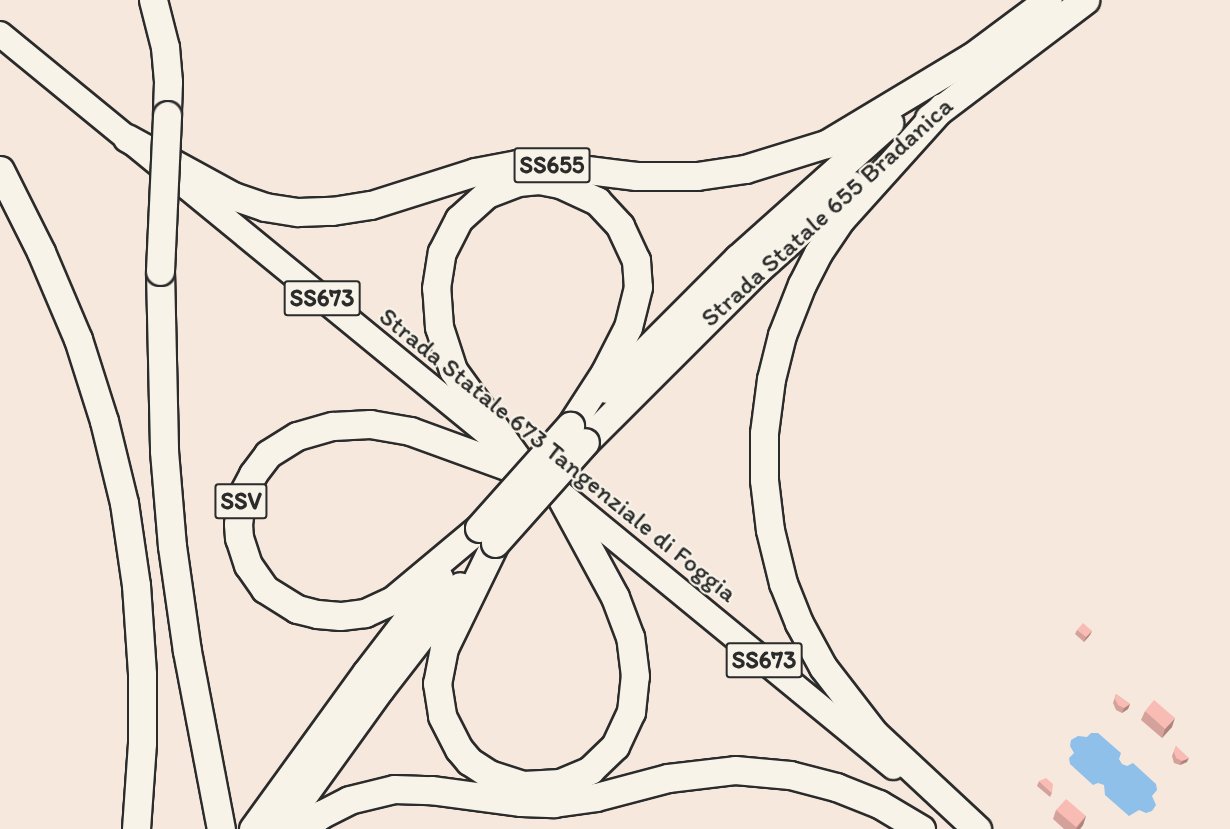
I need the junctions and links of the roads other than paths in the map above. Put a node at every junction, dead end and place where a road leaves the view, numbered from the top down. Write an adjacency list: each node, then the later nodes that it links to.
1 (153, 0): 14 (highway, bridge)
2 (1048, 0): 5 (highway, Strada Statale 655 Bradanica / SS655)
3 (1085, 0): 6 (highway, Strada Statale 655 Bradanica)
4 (0, 34): 7 (main road, Strada Statale 673 Tangenziale di Foggia / SS673)
5 (971, 57): 7 (highway, SS655); 9 (highway, Strada Statale 655 Bradanica / SS655)
6 (942, 107): 9 (highway, Strada Statale 655 Bradanica); 20 (highway)
7 (127, 138): 10 (main road, Strada Statale 673 Tangenziale di Foggia / SS673)
8 (0, 170): 13 (highway)
9 (578, 434): 10 (highway, SS655); 12 (highway, SSV, bridge)
10 (516, 457): 11 (main road, Strada Statale 673 Tangenziale di Foggia / SS673)
11 (550, 485): 12 (highway, SSV); 12 (highway, SSV); 19 (main road, Strada Statale 673 Tangenziale di Foggia / SS673)
12 (487, 536): 15 (highway, SSV); 16 (highway, SSV)
13 (136, 829)
14 (221, 829)
15 (253, 829)
16 (279, 829)
17 (301, 829): 18 (highway)
18 (921, 829)
19 (969, 829)
20 (977, 829)

